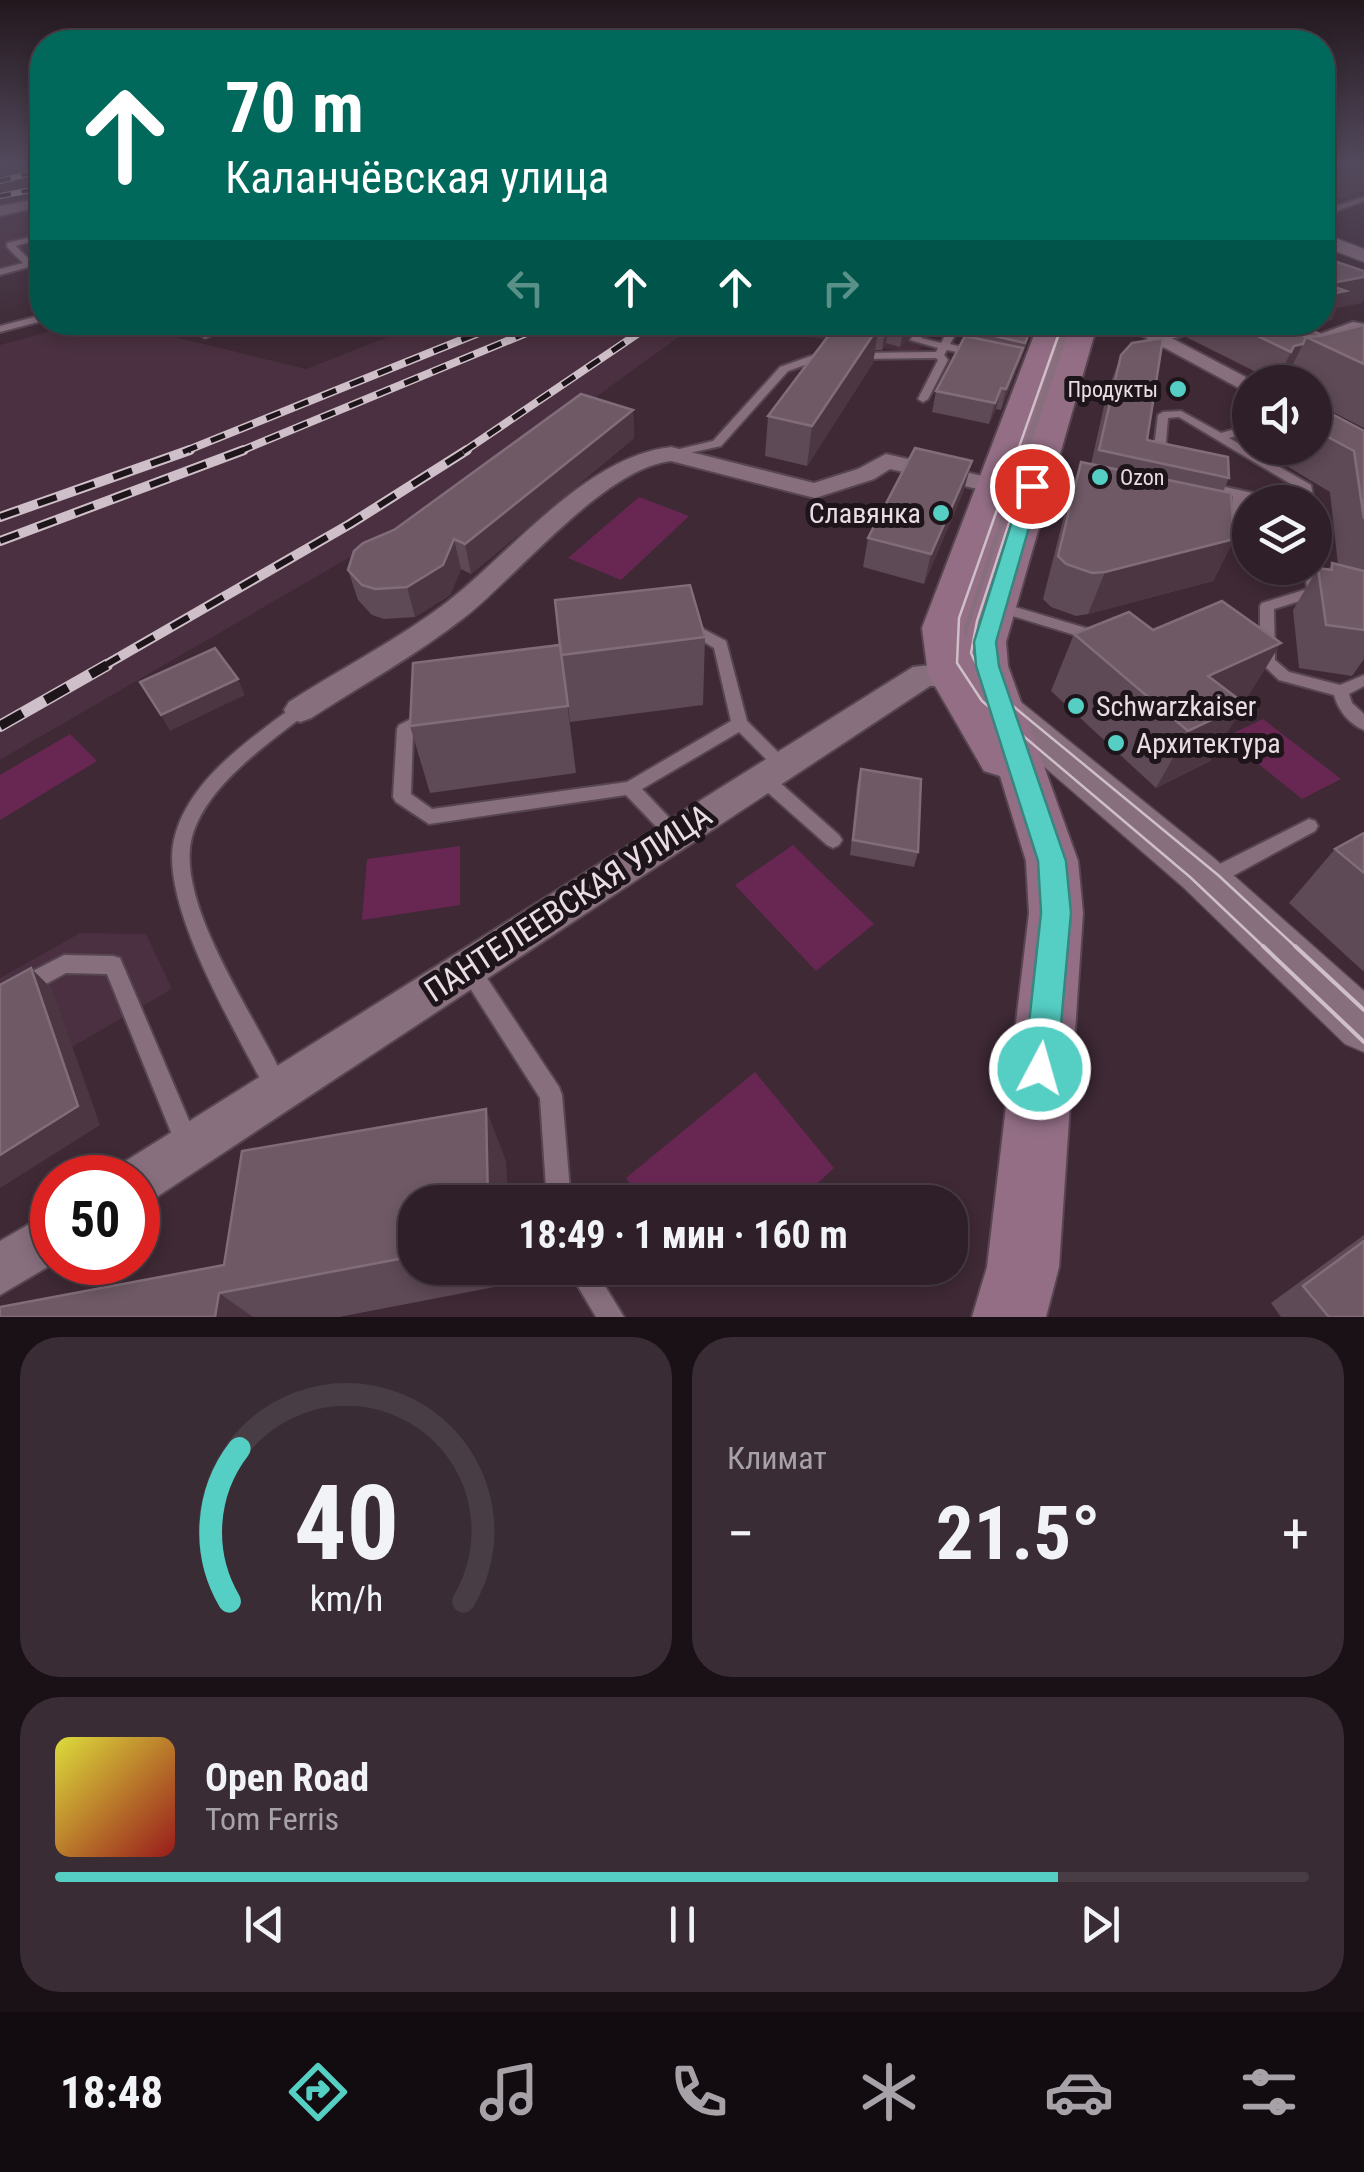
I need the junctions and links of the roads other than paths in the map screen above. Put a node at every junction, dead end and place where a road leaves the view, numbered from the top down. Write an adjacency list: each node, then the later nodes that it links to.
1 (30, 239): 4 (lane)
2 (1335, 244): 3 (street)
3 (1364, 256)
4 (0, 272)
5 (30, 321): 7 (lane)
6 (1364, 326): 8 (lane)
7 (0, 329)
8 (1335, 331)
9 (919, 335): 19 (lane)
10 (951, 335): 19 (lane)
11 (1045, 335): 27 (main road)
12 (1064, 335): 41 (lane)
13 (1081, 335): 29 (main road)
14 (1150, 335): 17 (street)
15 (1175, 335): 17 (lane)
16 (1323, 335): 18 (lane)
17 (1157, 339): 21 (street)
18 (1286, 347)
19 (942, 351): 20 (lane); 22 (lane); 25 (lane)
20 (992, 356)
21 (1232, 379)
22 (922, 400)
23 (1232, 433): 24 (lane)
24 (1220, 437): 26 (lane); 28 (lane)
25 (671, 454): 27 (street); 42 (street)
26 (1170, 478)
27 (991, 485): 41 (main road)
28 (1303, 485)
29 (1032, 486): 32 (lane); 36 (main road)
30 (1201, 486): 31 (lane)
31 (1232, 493)
32 (1102, 502)
33 (1204, 526): 34 (lane)
34 (1232, 532)
35 (1313, 585): 40 (lane)
36 (994, 606): 38 (lane); 41 (main road)
37 (673, 630): 44 (lane)
38 (1115, 649)
39 (1364, 680): 40 (lane)
40 (1341, 690): 45 (lane)
41 (976, 691): 46 (street, ПАНТЕЛЕЕВСКАЯ УЛИЦА); 48 (main road); 48 (main road); 52 (street)
42 (300, 710): 56 (lane)
43 (436, 712): 47 (lane)
44 (740, 724): 46 (lane); 47 (lane)
45 (1364, 724)
46 (773, 771): 50 (street, ПАНТЕЛЕЕВСКАЯ УЛИЦА); 51 (lane)
47 (630, 788): 50 (lane)
48 (1038, 813): 64 (main road)
49 (1309, 826): 52 (lane)
50 (674, 834): 53 (street, ПАНТЕЛЕЕВСКАЯ УЛИЦА)
51 (833, 840)
52 (1208, 880): 55 (street)
53 (468, 967): 56 (street, ПАНТЕЛЕЕВСКАЯ УЛИЦА); 59 (lane)
54 (0, 1000): 57 (lane)
55 (1364, 1026)
56 (277, 1089): 57 (street, ПАНТЕЛЕЕВСКАЯ УЛИЦА)
57 (188, 1148): 58 (street, ПАНТЕЛЕЕВСКАЯ УЛИЦА)
58 (160, 1166)
59 (558, 1185)
60 (30, 1250): 61 (street)
61 (0, 1270)
62 (591, 1285): 63 (lane)
63 (612, 1317)
64 (1009, 1317)

